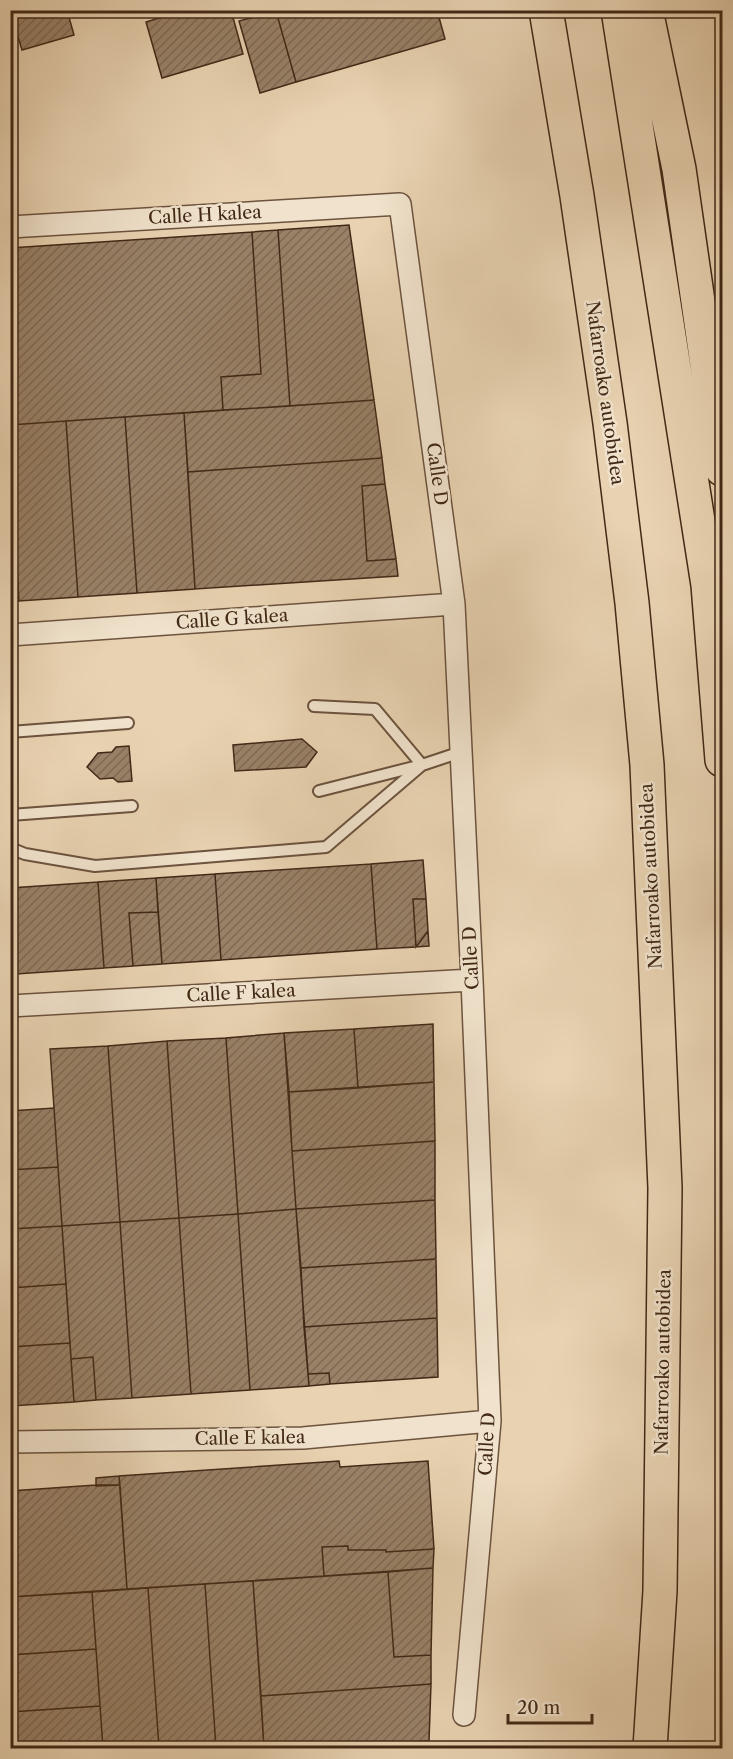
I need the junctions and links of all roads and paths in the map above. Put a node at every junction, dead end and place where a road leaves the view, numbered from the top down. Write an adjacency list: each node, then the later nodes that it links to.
1 (546, 10): 24 (highway, Nafarroako autobidea)
2 (618, 10): 13 (highway)
3 (646, 10): 6 (highway)
4 (400, 204): 5 (street, Calle H kalea); 7 (street, Calle D)
5 (10, 227)
6 (723, 469)
7 (454, 604): 8 (street, Calle G kalea); 12 (street, Calle D)
8 (10, 635)
9 (314, 706): 14 (lane)
10 (128, 723): 11 (lane)
11 (10, 732)
12 (461, 753): 14 (lane); 19 (street, Calle D)
13 (723, 760)
14 (422, 765): 15 (lane); 18 (lane)
15 (319, 791)
16 (132, 806): 17 (lane)
17 (10, 814)
18 (10, 848)
19 (472, 980): 20 (street, Calle F kalea); 21 (street, Calle D)
20 (10, 1006)
21 (490, 1421): 22 (street, Calle E kalea); 23 (street, Calle D)
22 (10, 1442)
23 (464, 1715)
24 (650, 1749)

